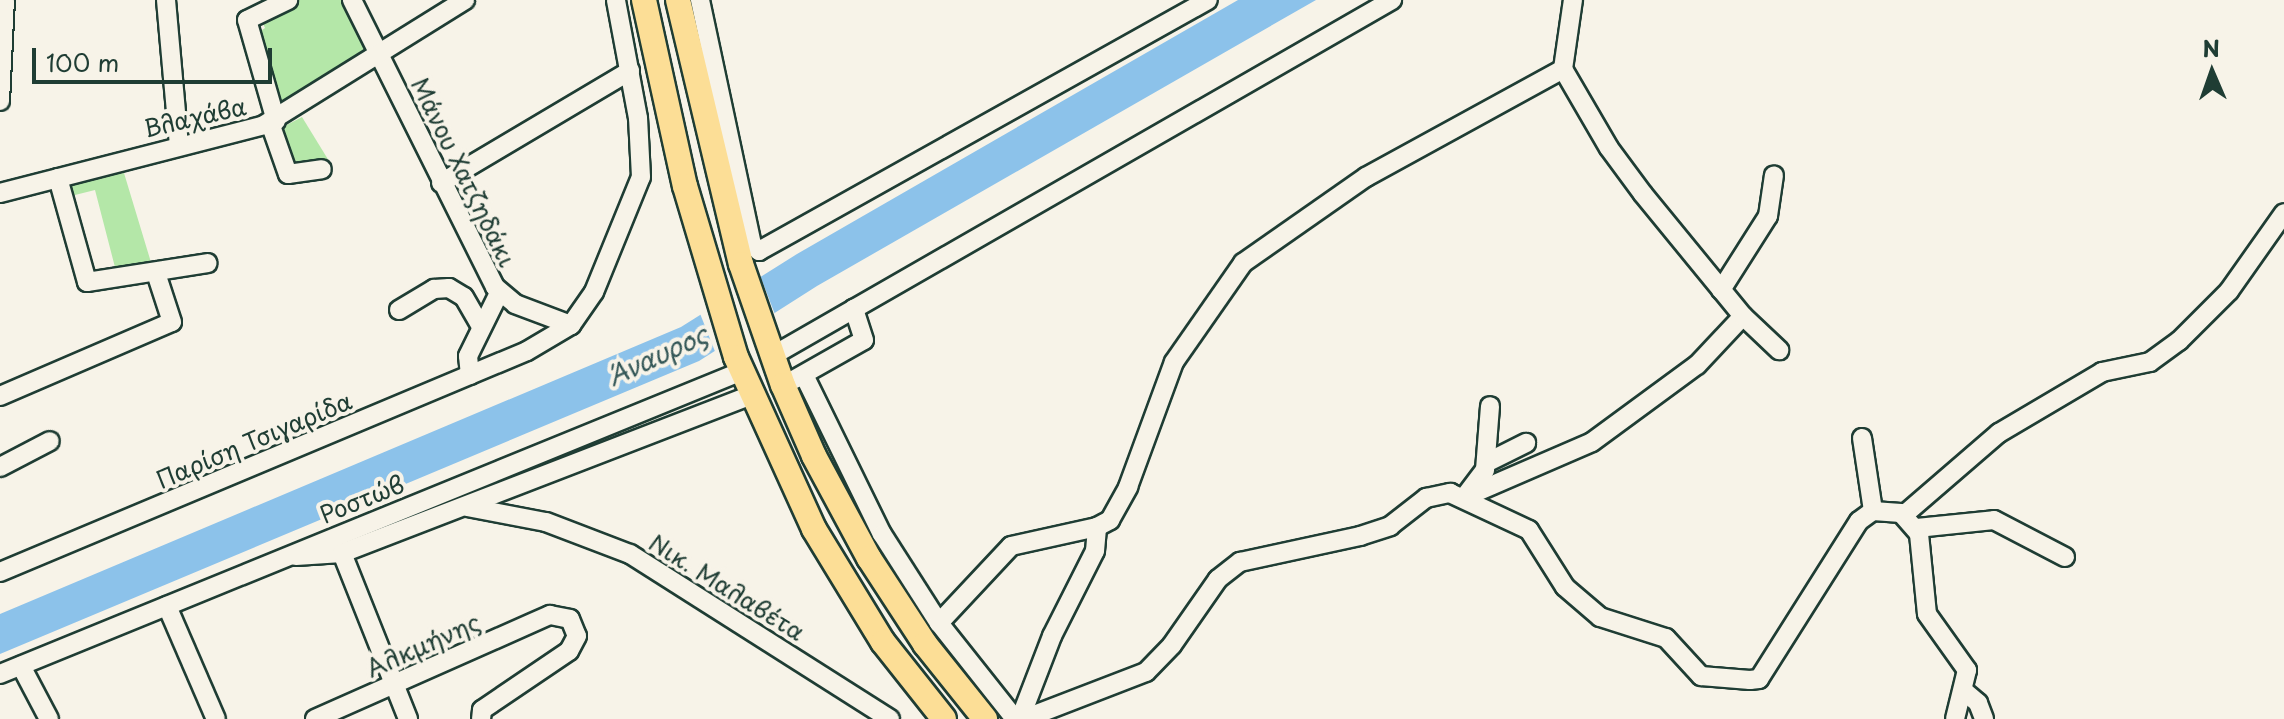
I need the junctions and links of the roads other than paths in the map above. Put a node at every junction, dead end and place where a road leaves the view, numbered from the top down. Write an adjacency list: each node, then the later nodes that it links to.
1 (5, 0): 16 (street)
2 (166, 0): 18 (street)
3 (288, 0): 17 (street)
4 (352, 0): 13 (street, Μάνου Χατζηδάκι)
5 (465, 0): 13 (street, Βλαχάβα)
6 (616, 0): 15 (street)
7 (644, 0): 36 (main road)
8 (678, 0): 34 (main road)
9 (700, 0): 10 (street)
10 (1208, 0)
11 (1392, 0): 29 (street)
12 (1573, 0): 14 (street)
13 (381, 56): 17 (street, Βλαχάβα); 22 (street, Μάνου Χατζηδάκι)
14 (1563, 69): 27 (street); 53 (street)
15 (630, 71): 22 (street); 32 (street)
16 (0, 101)
17 (273, 122): 18 (street, Βλαχάβα); 19 (street)
18 (179, 145): 21 (street, Βλαχάβα)
19 (322, 169)
20 (1774, 175): 27 (street)
21 (58, 178): 23 (street, Βλαχάβα); 26 (street)
22 (441, 183): 28 (street, Μάνου Χατζηδάκι)
23 (0, 193)
24 (2284, 213): 52 (street)
25 (208, 263): 26 (street)
26 (156, 273): 40 (street)
27 (1721, 290): 31 (street)
28 (499, 293): 32 (street, Μάνου Χατζηδάκι); 33 (street)
29 (854, 309): 34 (street); 38 (street)
30 (399, 310): 33 (street)
31 (1743, 316): 35 (street); 48 (street)
32 (571, 325): 37 (street, Παρίση Τσιγαρίδα)
33 (481, 327): 37 (street)
34 (770, 350): 38 (main road)
35 (1779, 350)
36 (739, 364): 39 (main road); 55 (street, Ροστώβ)
37 (470, 375): 57 (street, Παρίση Τσιγαρίδα)
38 (794, 380): 59 (street); 71 (main road)
39 (753, 394): 47 (street); 70 (main road)
40 (0, 396)
41 (1490, 406): 45 (street)
42 (1862, 438): 50 (street)
43 (50, 441): 46 (street)
44 (1526, 443): 45 (street)
45 (1486, 463): 48 (street)
46 (0, 467)
47 (524, 484): 49 (street); 51 (street)
48 (1465, 497): 50 (street); 72 (street)
49 (464, 506): 51 (street, Νικ. Μαλαβέτα); 54 (street)
50 (1873, 511): 52 (street)
51 (528, 518): 69 (street, Νικ. Μαλαβέτα)
52 (1911, 521): 56 (street); 63 (street)
53 (1097, 527): 59 (street); 72 (street)
54 (342, 553): 55 (street); 62 (street)
55 (289, 556): 58 (street, Ροστώβ)
56 (2065, 557)
57 (0, 572)
58 (167, 606): 60 (street, Ροστώβ); 65 (street)
59 (939, 623): 72 (street)
60 (21, 666): 61 (street, Ροστώβ); 64 (street)
61 (0, 674)
62 (394, 684): 66 (street, Αλκμήνης); 67 (street); 68 (street, Αλκμήνης)
63 (1965, 692): 73 (street); 74 (street)
64 (49, 719)
65 (216, 719)
66 (315, 719)
67 (408, 719)
68 (481, 719)
69 (890, 719)
70 (944, 719)
71 (985, 719)
72 (1020, 719)
73 (1955, 719)
74 (1984, 719)

